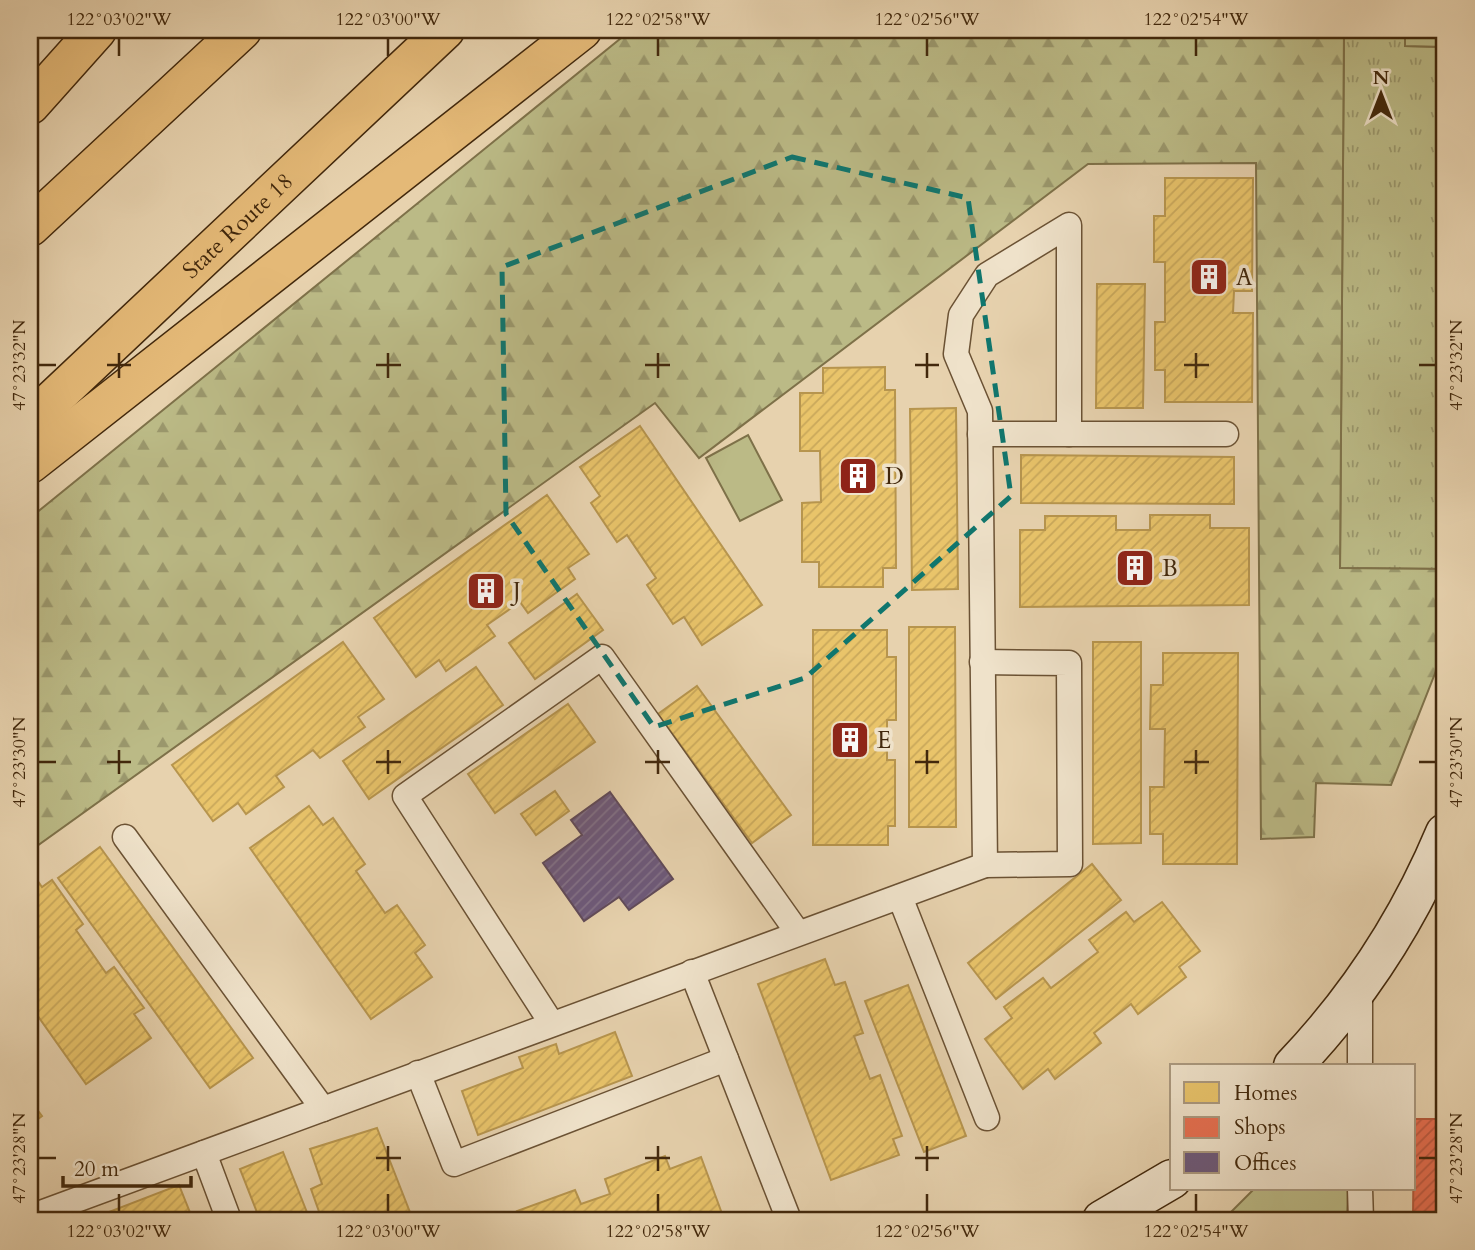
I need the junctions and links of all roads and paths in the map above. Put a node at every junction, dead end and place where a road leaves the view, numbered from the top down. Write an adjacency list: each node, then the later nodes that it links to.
1 (97, 30): 5 (highway)
2 (242, 30): 6 (highway)
3 (445, 30): 7 (highway, State Route 18)
4 (582, 30): 11 (highway)
5 (30, 105)
6 (30, 227)
7 (30, 421)
8 (980, 434): 9 (lane); 9 (lane); 12 (lane)
9 (1069, 434): 10 (lane)
10 (1226, 434)
11 (30, 464)
12 (982, 662): 15 (lane); 15 (lane)
13 (1445, 833): 16 (main road)
14 (125, 837): 26 (lane)
15 (985, 865): 17 (lane)
16 (1436, 877): 20 (main road)
17 (900, 897): 18 (lane); 27 (lane)
18 (799, 933): 19 (lane); 21 (lane)
19 (692, 972): 21 (lane); 22 (lane)
20 (1360, 989): 23 (main road); 24 (lane)
21 (552, 1024): 25 (lane)
22 (726, 1059): 25 (lane); 34 (lane)
23 (1295, 1064)
24 (1360, 1064)
25 (418, 1073): 26 (lane)
26 (323, 1109): 28 (lane)
27 (986, 1118)
28 (204, 1153): 31 (lane); 33 (lane)
29 (1170, 1179): 35 (main road)
30 (1360, 1190): 36 (lane)
31 (63, 1213): 32 (lane)
32 (30, 1217)
33 (229, 1220)
34 (789, 1220)
35 (1102, 1220)
36 (1360, 1220)

